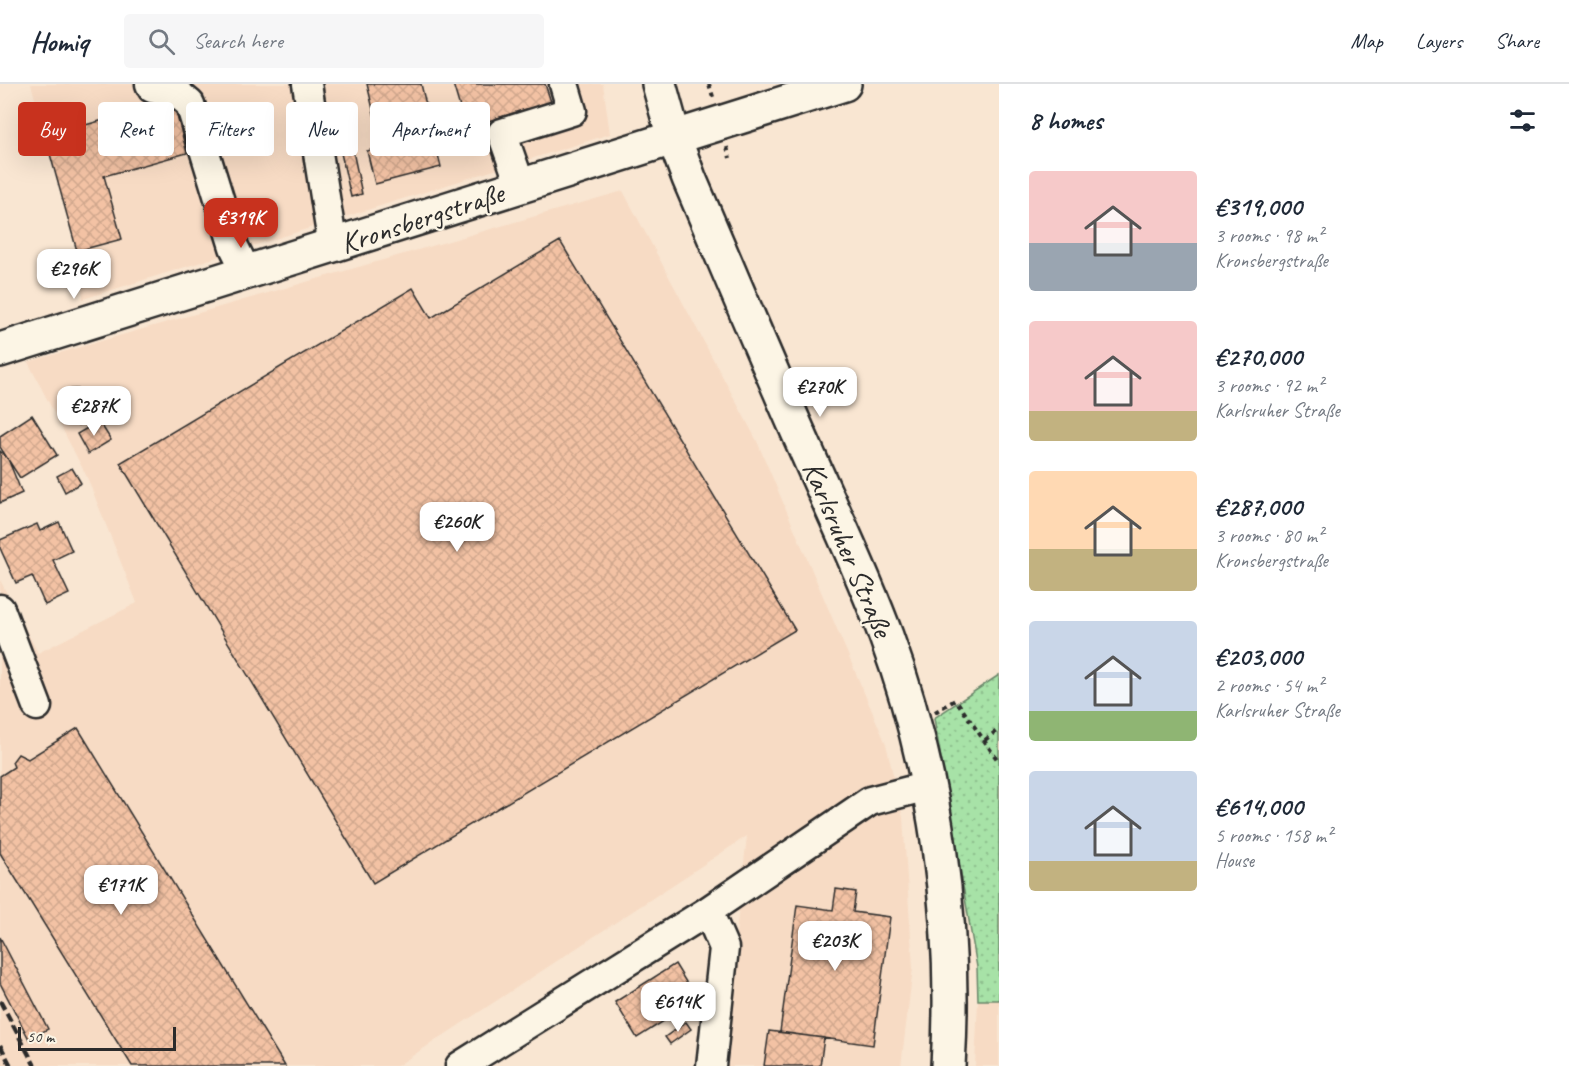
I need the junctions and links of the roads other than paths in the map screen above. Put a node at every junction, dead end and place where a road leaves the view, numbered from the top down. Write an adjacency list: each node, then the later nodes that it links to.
1 (150, 84): 9 (street)
2 (307, 84): 8 (street)
3 (564, 84): 7 (street)
4 (659, 84): 6 (main road, Karlsruher Straße)
5 (844, 84): 6 (main road, Kronsbergstraße)
6 (674, 138): 7 (main road, Kronsbergstraße); 13 (main road, Karlsruher Straße)
7 (521, 187): 8 (main road, Kronsbergstraße)
8 (333, 247): 9 (main road, Kronsbergstraße)
9 (247, 273): 10 (main road, Kronsbergstraße)
10 (0, 350)
11 (0, 609): 12 (street)
12 (37, 705)
13 (928, 786): 14 (street); 17 (main road, Karlsruher Straße)
14 (708, 911): 15 (street); 16 (street)
15 (460, 1066)
16 (711, 1066)
17 (948, 1066)

